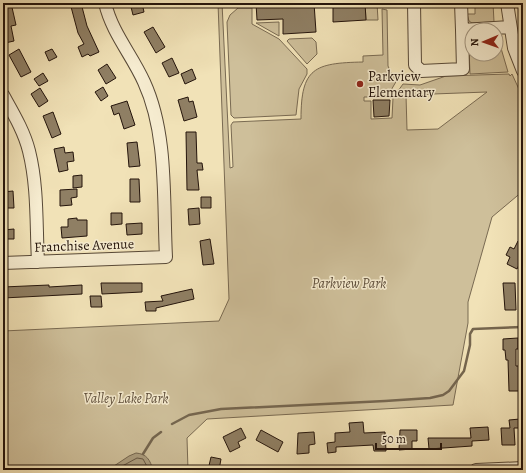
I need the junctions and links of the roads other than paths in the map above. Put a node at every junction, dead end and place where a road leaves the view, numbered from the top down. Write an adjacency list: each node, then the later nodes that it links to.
1 (105, 3): 9 (street, Franchise Avenue)
2 (414, 3): 6 (street)
3 (461, 3): 6 (street)
4 (507, 3): 5 (street)
5 (510, 27): 6 (street); 7 (street)
6 (462, 30)
7 (523, 71)
8 (3, 95): 9 (street)
9 (38, 262): 10 (street, Franchise Avenue)
10 (3, 263)
11 (523, 468): 12 (street)
12 (476, 470)

